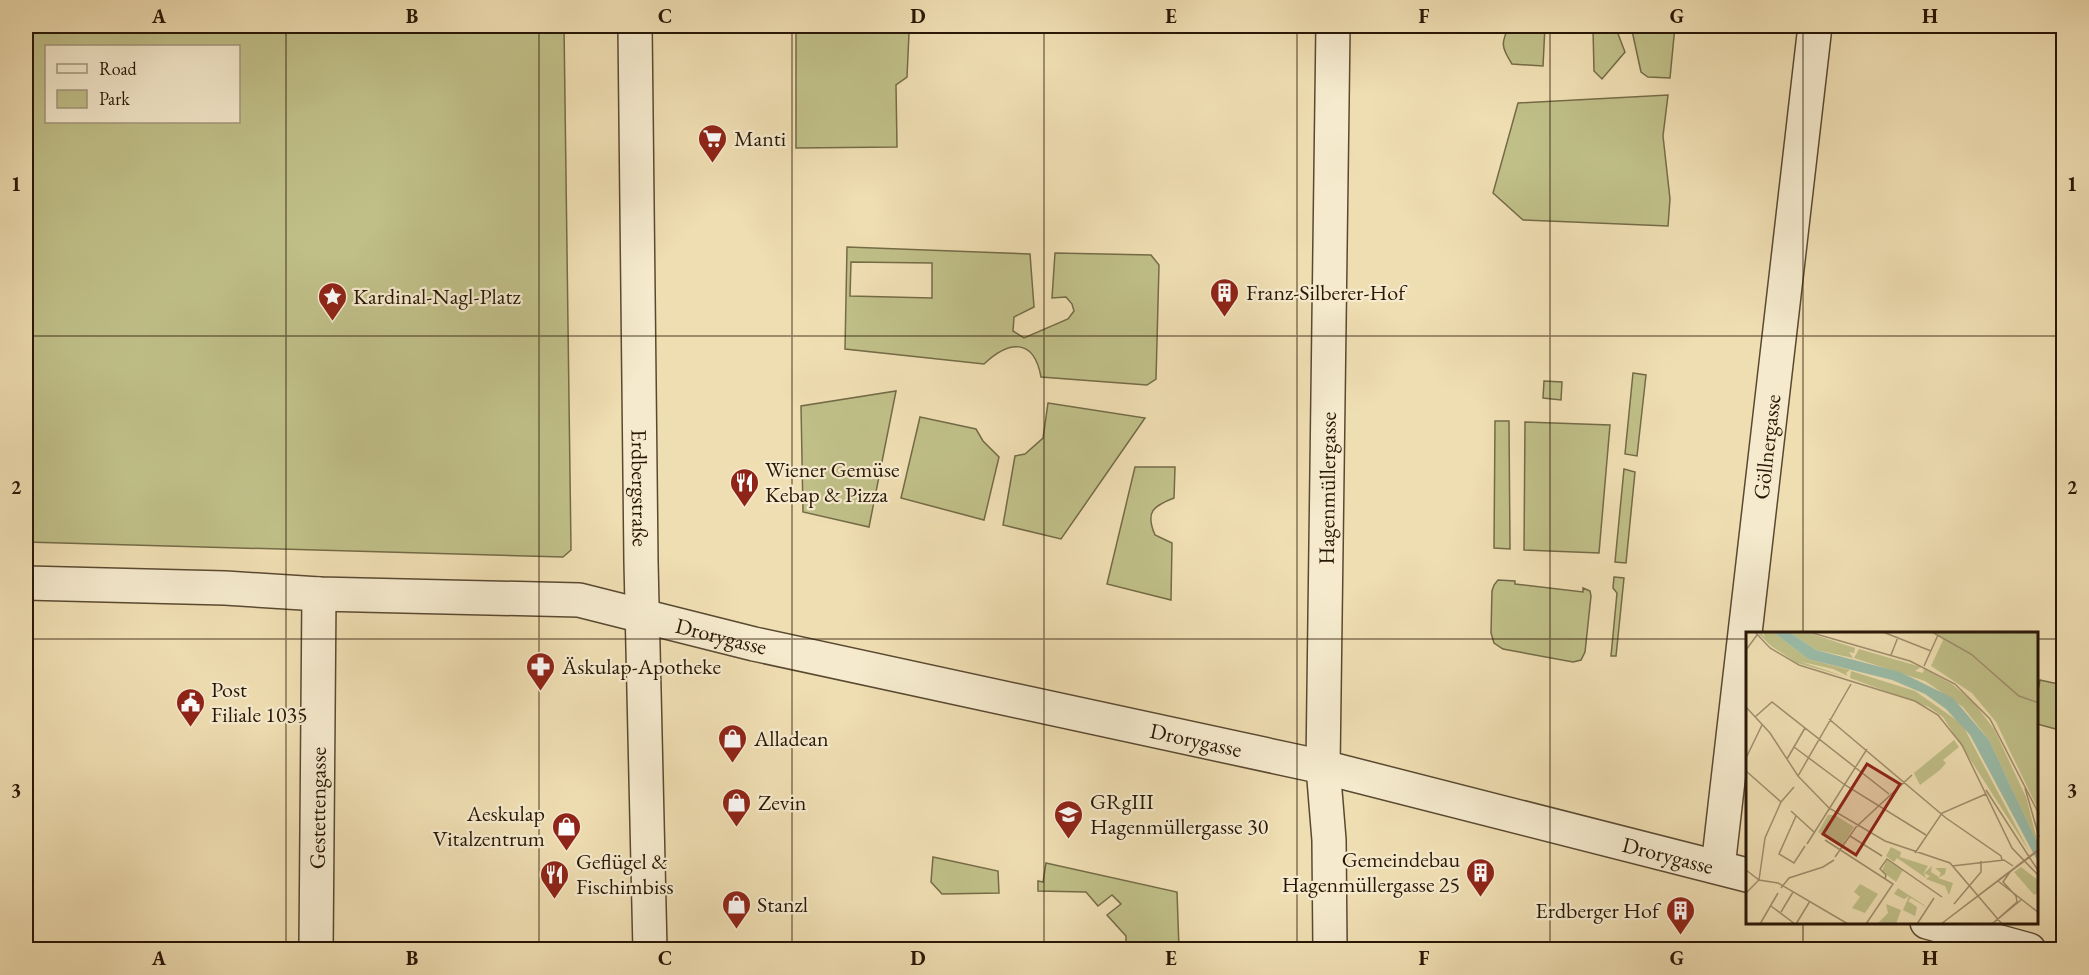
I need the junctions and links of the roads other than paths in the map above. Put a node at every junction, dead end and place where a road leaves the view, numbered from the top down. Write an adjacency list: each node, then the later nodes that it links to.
1 (635, 26): 6 (street, Erdbergstraße)
2 (1333, 26): 9 (street, Hagenmüllergasse)
3 (1815, 26): 7 (street, Göllnergasse)
4 (26, 583): 5 (street)
5 (319, 594): 6 (street); 12 (street, Gestettengasse)
6 (643, 615): 9 (street, Drorygasse); 13 (street, Erdbergstraße)
7 (1755, 632)
8 (1746, 728): 10 (street, Göllnergasse)
9 (1323, 767): 10 (street, Drorygasse); 14 (street, Hagenmüllergasse)
10 (1732, 871)
11 (1934, 924): 15 (street)
12 (316, 950)
13 (650, 950)
14 (1330, 950)
15 (2030, 950)

